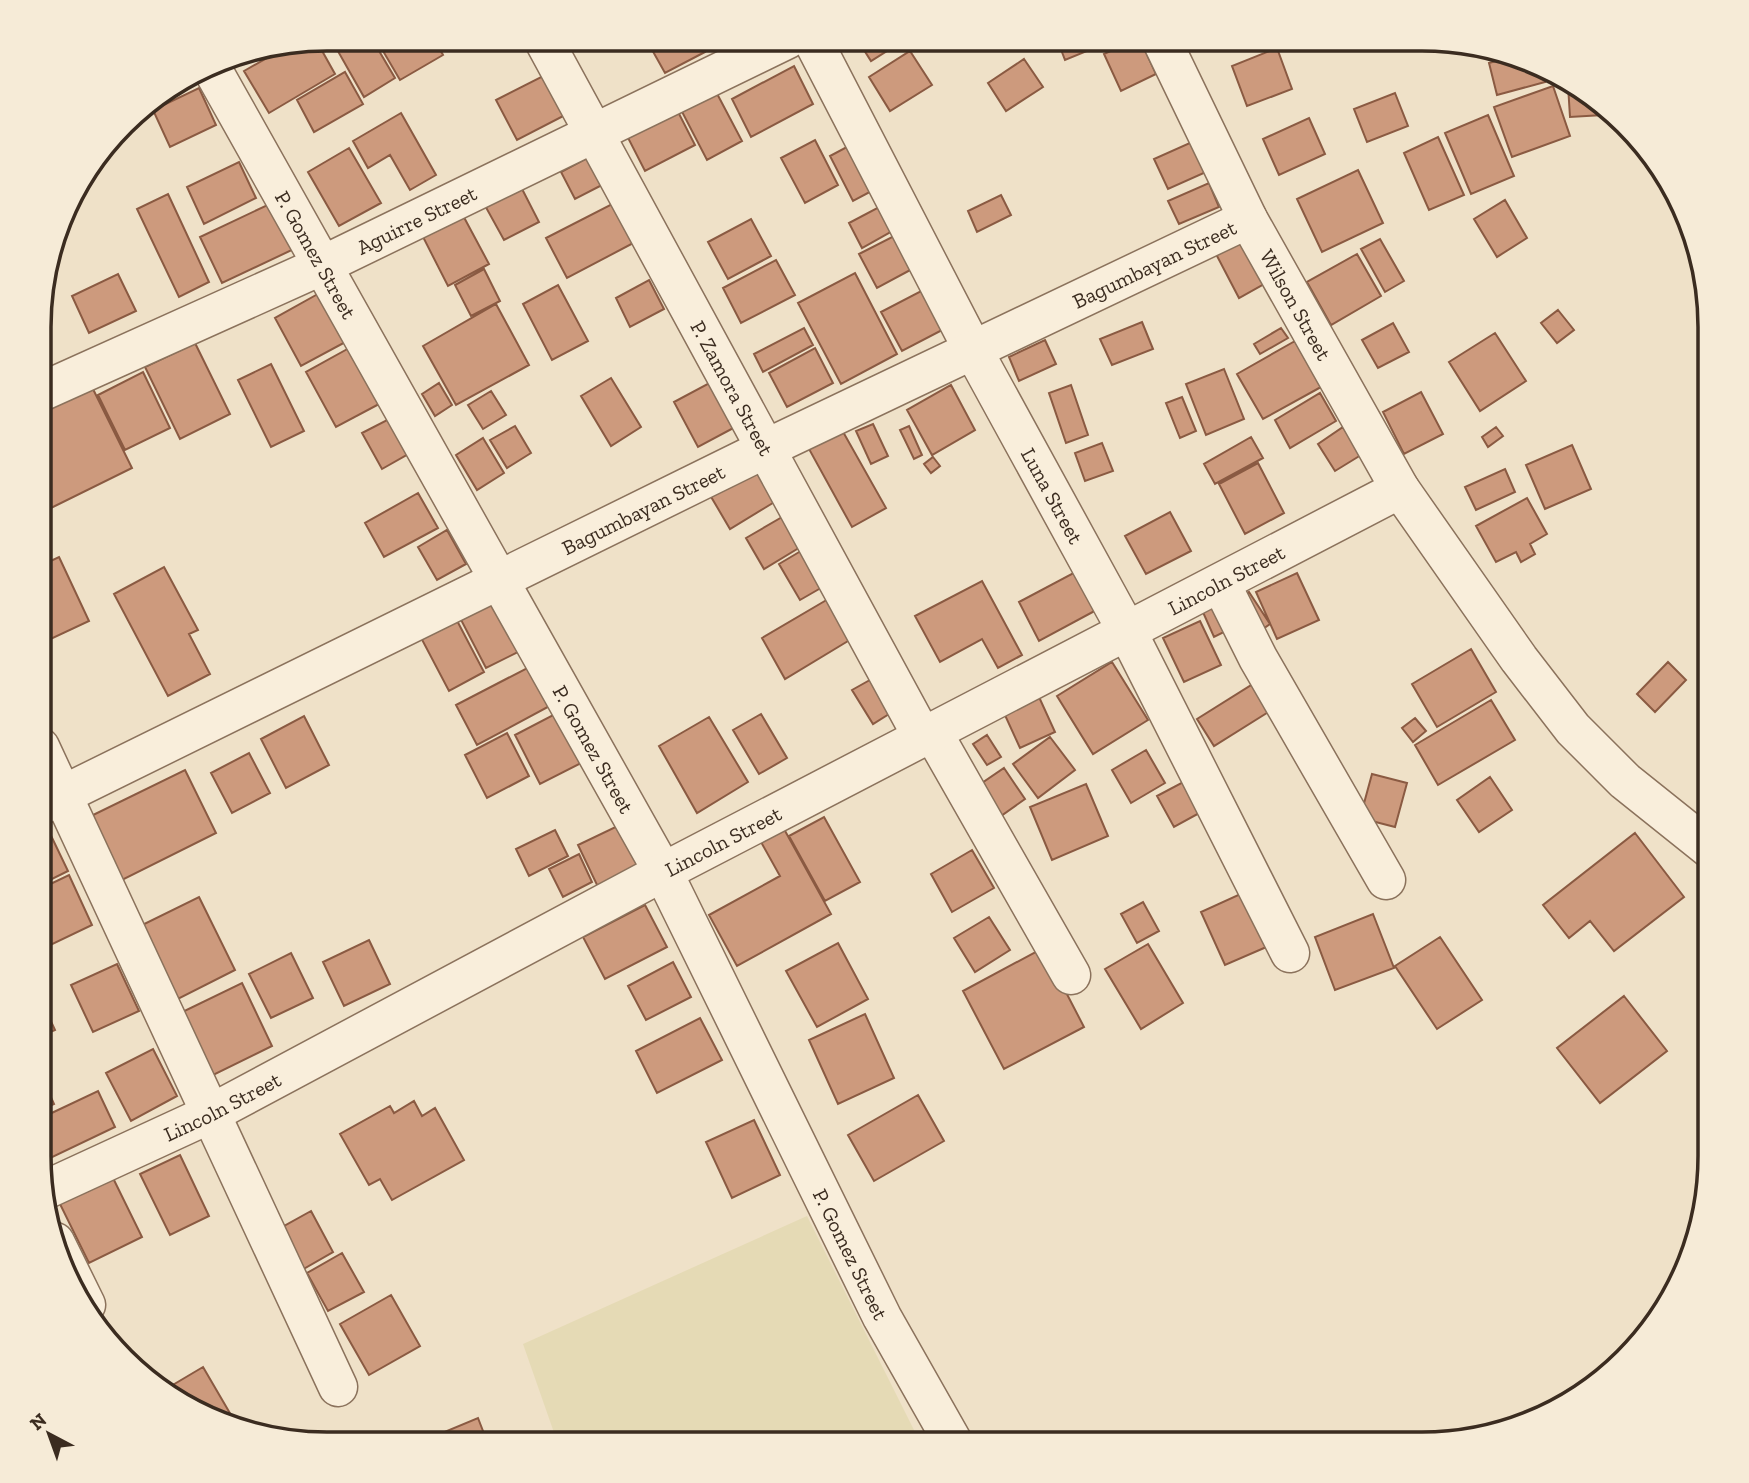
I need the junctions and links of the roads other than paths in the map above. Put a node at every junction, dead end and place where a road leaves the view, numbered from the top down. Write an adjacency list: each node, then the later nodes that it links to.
1 (550, 51): 6 (street, P. Zamora Street)
2 (764, 51): 6 (street, Aguirre Street)
3 (818, 51): 9 (street, Luna Street)
4 (1167, 51): 7 (street, Wilson Street)
5 (215, 75): 8 (street, P. Gomez Street)
6 (596, 134): 8 (street, Aguirre Street); 11 (street, P. Zamora Street)
7 (1248, 219): 9 (street, Bagumbayan Street); 12 (street, Wilson Street)
8 (323, 265): 10 (street, Aguirre Street); 13 (street, P. Gomez Street)
9 (974, 350): 11 (street, Bagumbayan Street); 15 (street, Luna Street)
10 (51, 387)
11 (765, 449): 13 (street, Bagumbayan Street); 16 (street, P. Zamora Street)
12 (1400, 489): 14 (street, Lincoln Street); 18 (street, Wilson Street)
13 (501, 582): 17 (street, Bagumbayan Street); 19 (street, P. Gomez Street)
14 (1221, 584): 15 (street, Lincoln Street); 20 (street)
15 (1128, 633): 16 (street, Lincoln Street); 21 (street, Luna Street)
16 (928, 735): 19 (street, Lincoln Street); 22 (street, P. Zamora Street)
17 (52, 800): 23 (street)
18 (1698, 839)
19 (663, 872): 23 (street, Lincoln Street); 26 (street, P. Gomez Street)
20 (1385, 880)
21 (1290, 953)
22 (1071, 975)
23 (210, 1114): 24 (street, Lincoln Street); 25 (street)
24 (52, 1187)
25 (338, 1387)
26 (947, 1432)

